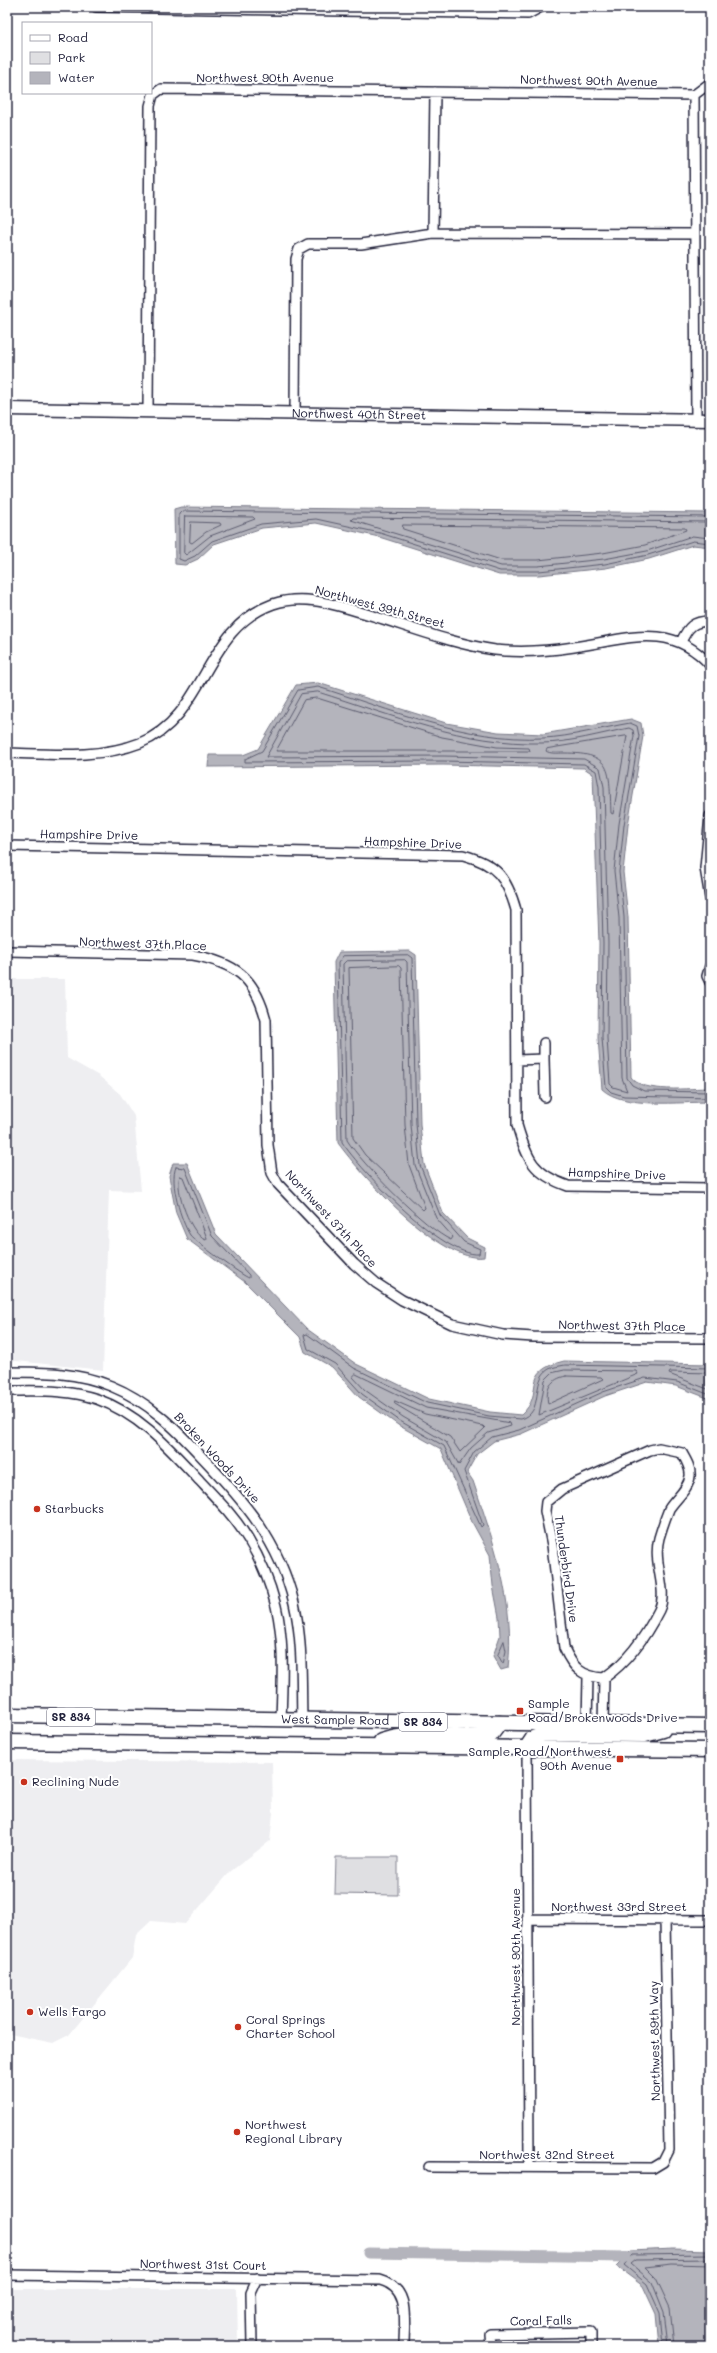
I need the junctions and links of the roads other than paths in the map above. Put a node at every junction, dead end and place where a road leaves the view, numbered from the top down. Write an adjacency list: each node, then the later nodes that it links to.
1 (96, 7): 2 (street)
2 (541, 7)
3 (710, 83): 5 (street)
4 (434, 92): 5 (street, Northwest 90th Avenue); 6 (street); 9 (street, Northwest 90th Avenue)
5 (694, 94): 7 (street)
6 (433, 233): 7 (street); 10 (street)
7 (695, 234): 11 (street)
8 (7, 410): 9 (street, Northwest 40th Street)
9 (148, 410): 10 (street, Northwest 40th Street)
10 (295, 414): 11 (street, Northwest 40th Street)
11 (696, 420): 12 (street, Northwest 40th Street)
12 (710, 420)
13 (710, 620): 14 (street)
14 (681, 642): 15 (street); 16 (street, Northwest 39th Street)
15 (710, 665)
16 (7, 753)
17 (710, 816): 19 (street)
18 (7, 846): 25 (street, Hampshire Drive)
19 (710, 898)
20 (7, 951): 28 (street, Northwest 37th Place)
21 (710, 966): 22 (street)
22 (710, 982)
23 (544, 1043): 24 (street)
24 (544, 1059): 25 (street); 26 (street)
25 (517, 1060): 27 (street, Hampshire Drive)
26 (545, 1097)
27 (710, 1188)
28 (710, 1338)
29 (7, 1372): 30 (street, Broken Woods Drive)
30 (39, 1372): 31 (street); 33 (street, Broken Woods Drive)
31 (39, 1390): 32 (street); 34 (street)
32 (7, 1391)
33 (157, 1413): 34 (street); 35 (street, Broken Woods Drive)
34 (143, 1424): 36 (street)
35 (241, 1498): 36 (street); 37 (street, Broken Woods Drive)
36 (227, 1510): 38 (street)
37 (295, 1611): 38 (street); 43 (street, Broken Woods Drive)
38 (277, 1614): 42 (street)
39 (588, 1676): 40 (street, Thunderbird Drive); 40 (street, Thunderbird Drive); 45 (street)
40 (604, 1678): 46 (street)
41 (7, 1715): 42 (main road, West Sample Road / SR 834)
42 (281, 1720): 43 (main road, West Sample Road / SR 834)
43 (302, 1721): 44 (main road, West Sample Road / SR 834)
44 (500, 1723): 45 (main road, West Sample Road / SR 834); 50 (main road)
45 (587, 1724): 46 (main road, West Sample Road / SR 834)
46 (603, 1725): 47 (main road, West Sample Road / SR 834)
47 (676, 1726): 48 (main road, West Sample Road / SR 834); 51 (main road)
48 (710, 1726)
49 (7, 1742): 50 (main road, West Sample Road / SR 834)
50 (367, 1745): 51 (main road, West Sample Road / SR 834)
51 (527, 1747): 52 (main road, West Sample Road / SR 834); 53 (street, Northwest 90th Avenue)
52 (710, 1750)
53 (528, 1919): 54 (street, Northwest 33rd Street); 57 (street, Northwest 90th Avenue)
54 (665, 1919): 55 (street, Northwest 33rd Street); 56 (street, Northwest 89th Way)
55 (710, 1920)
56 (663, 2162): 57 (street, Northwest 32nd Street)
57 (529, 2166): 58 (street, Northwest 32nd Street)
58 (429, 2167)
59 (7, 2275): 60 (street, Northwest 31st Court)
60 (241, 2278): 61 (street, Northwest 31st Court); 62 (street)
61 (258, 2278): 62 (street); 64 (street, Northwest 31st Court)
62 (251, 2293): 63 (street)
63 (252, 2346)
64 (404, 2346)
65 (491, 2346): 66 (street, Coral Falls)
66 (591, 2346)

